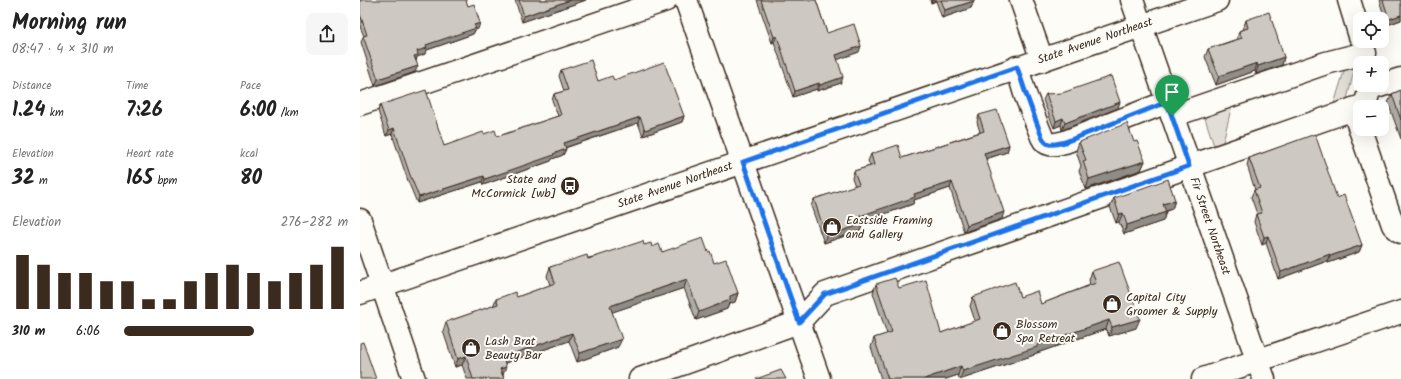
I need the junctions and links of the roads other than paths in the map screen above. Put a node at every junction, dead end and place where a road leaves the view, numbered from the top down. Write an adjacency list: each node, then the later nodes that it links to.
1 (666, 0): 14 (main road)
2 (686, 0): 18 (main road)
3 (1021, 0): 10 (main road)
4 (1132, 0): 8 (main road, Fir Street Northeast)
5 (1217, 0): 8 (main road, State Avenue Northeast)
6 (1349, 0): 7 (main road)
7 (1353, 13)
8 (1141, 26): 10 (main road, State Avenue Northeast); 15 (main road, Fir Street Northeast)
9 (1364, 48): 15 (main road)
10 (1042, 60): 11 (main road, State Avenue Northeast)
11 (1017, 67): 15 (main road); 18 (main road, State Avenue Northeast)
12 (1401, 78): 13 (main road)
13 (1389, 81)
14 (360, 104)
15 (1169, 109): 19 (main road, Fir Street Northeast)
16 (1353, 109): 19 (main road)
17 (1362, 136): 21 (main road)
18 (743, 162): 22 (main road, State Avenue Northeast); 25 (main road)
19 (1189, 166): 25 (main road); 26 (main road, Fir Street Northeast)
20 (360, 220): 22 (main road)
21 (1401, 232)
22 (382, 285): 23 (main road, State Avenue Northeast); 27 (main road)
23 (360, 293)
24 (1401, 312): 26 (main road)
25 (799, 322): 28 (main road); 29 (main road)
26 (1261, 370): 30 (main road)
27 (414, 379)
28 (640, 379)
29 (819, 379)
30 (1203, 379)

